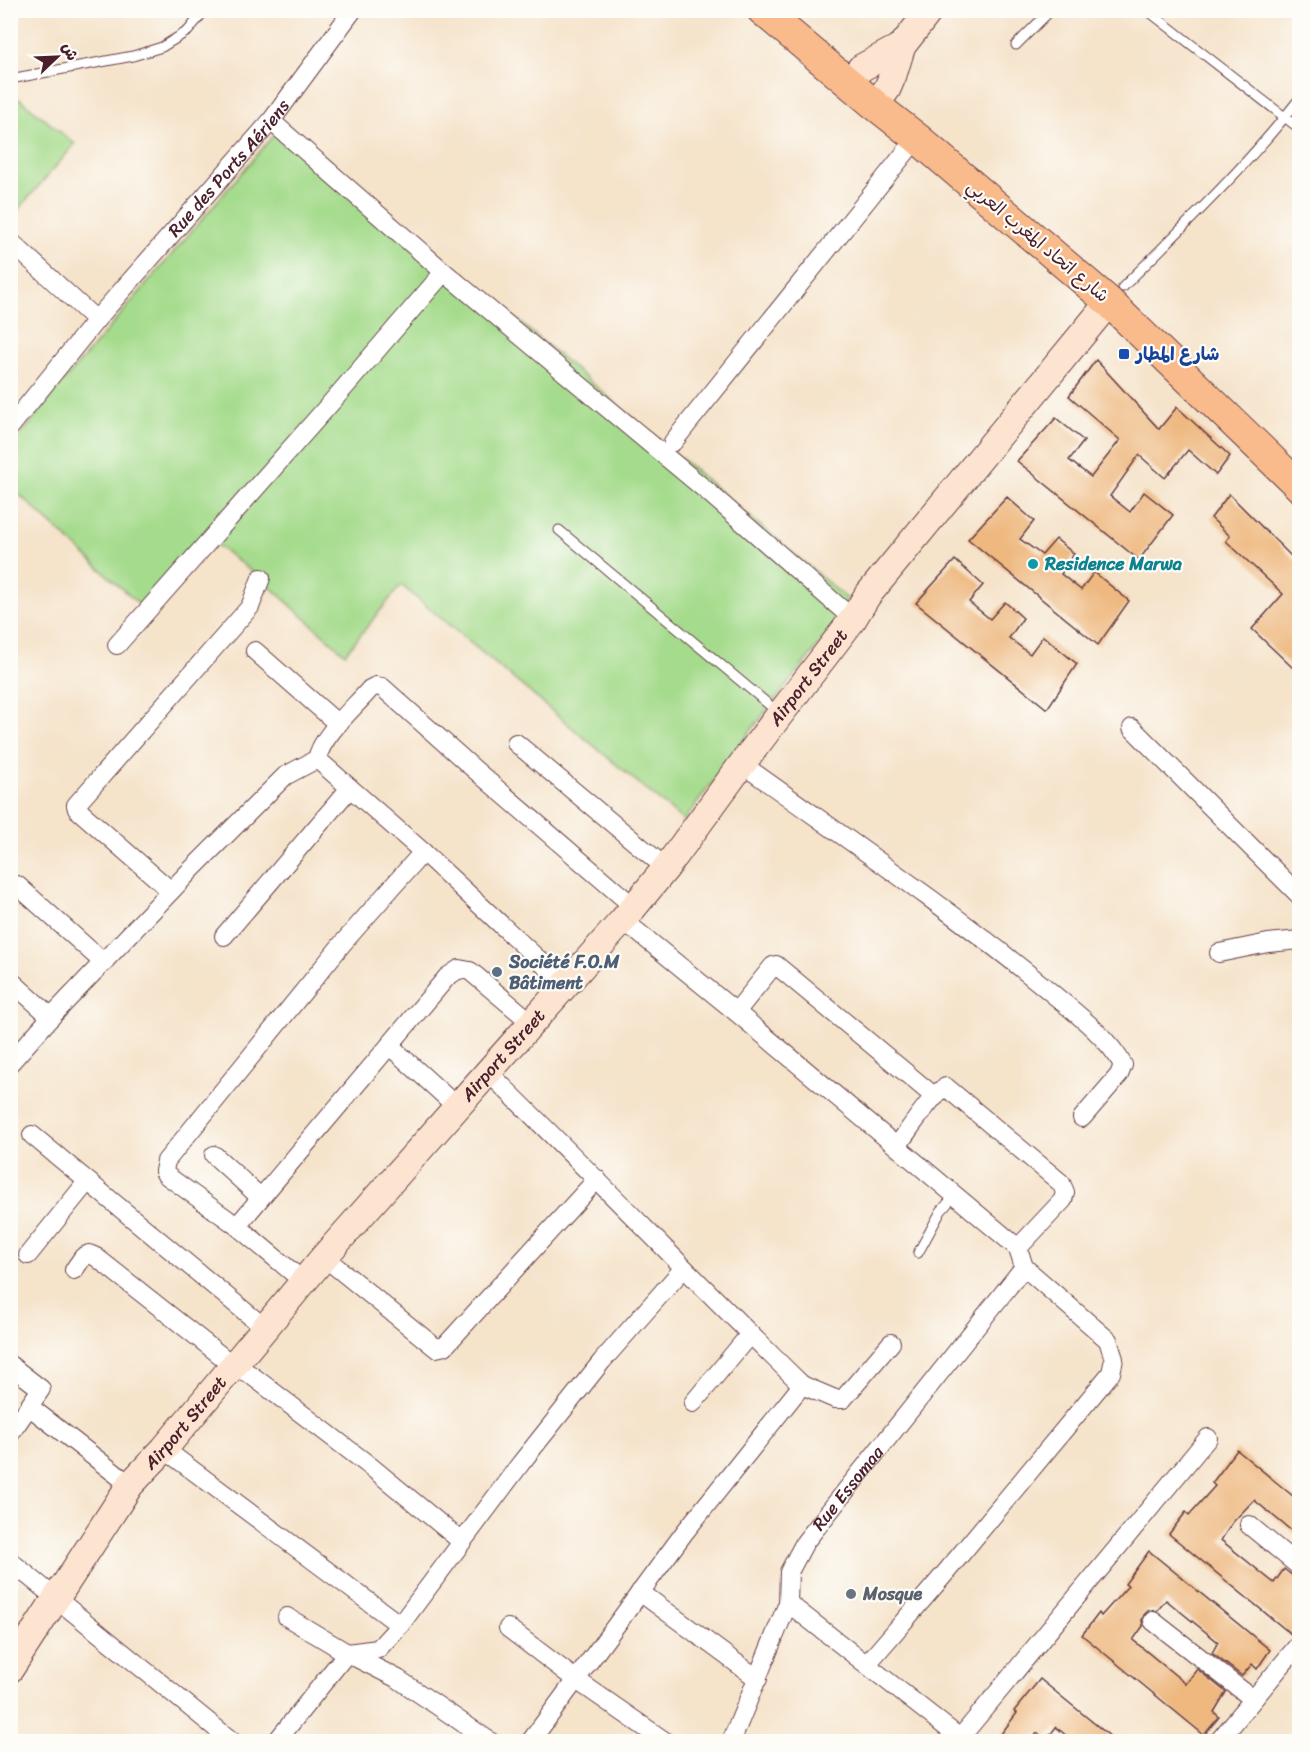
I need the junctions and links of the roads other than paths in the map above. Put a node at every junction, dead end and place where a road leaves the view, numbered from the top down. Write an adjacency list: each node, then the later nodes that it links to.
1 (205, 10): 11 (lane)
2 (353, 10): 15 (street, Rue des Ports Aériens)
3 (762, 10): 10 (main road, شارع اتحاد المغرب العربي)
4 (793, 10): 10 (main road, شارع اتحاد المغرب العربي)
5 (930, 10): 9 (street)
6 (1051, 10): 8 (lane)
7 (1147, 10): 14 (lane)
8 (1016, 45)
9 (902, 46): 10 (street); 12 (street)
10 (855, 75): 12 (main road, شارع اتحاد المغرب العربي)
11 (10, 79)
12 (881, 97): 17 (main road, شارع اتحاد المغرب العربي); 20 (main road, شارع اتحاد المغرب العربي)
13 (1299, 98): 14 (lane)
14 (1284, 117): 16 (lane); 20 (lane)
15 (271, 122): 19 (street); 21 (street, Rue des Ports Aériens)
16 (1299, 129)
17 (917, 138): 20 (main road, شارع اتحاد المغرب العربي); 23 (street)
18 (10, 242): 21 (street)
19 (444, 272): 28 (street); 29 (street)
20 (1116, 295): 24 (main road, شارع اتحاد المغرب العربي); 25 (main road, شارع اتحاد المغرب العربي); 28 (street, Airport Street)
21 (96, 320): 22 (street, Rue des Ports Aériens)
22 (10, 427)
23 (673, 442)
24 (1299, 462)
25 (1299, 487)
26 (559, 530): 31 (lane)
27 (261, 578): 41 (street)
28 (853, 619): 31 (street, Airport Street)
29 (117, 645)
30 (255, 651): 32 (street)
31 (780, 714): 36 (street, Airport Street)
32 (338, 724): 35 (street); 43 (street)
33 (1132, 728): 42 (street)
34 (516, 743): 39 (street)
35 (317, 759): 37 (street); 41 (street)
36 (742, 764): 39 (street, Airport Street); 58 (street)
37 (350, 788): 38 (street); 44 (street)
38 (423, 852): 49 (street); 66 (street)
39 (666, 868): 43 (street, Airport Street)
40 (17, 885): 47 (street)
41 (171, 891): 47 (street)
42 (1299, 896)
43 (628, 914): 49 (street, Airport Street); 50 (street)
44 (224, 936)
45 (1299, 940): 46 (street)
46 (1219, 953)
47 (104, 963): 51 (street)
48 (10, 980): 51 (street)
49 (567, 986): 52 (street, Airport Street)
50 (736, 1012): 56 (street); 60 (street)
51 (51, 1017): 54 (street)
52 (532, 1023): 53 (street); 55 (street, Airport Street)
53 (390, 1046): 57 (street); 65 (street)
54 (10, 1064)
55 (488, 1072): 57 (street, Airport Street); 62 (street)
56 (934, 1097): 60 (street); 67 (street)
57 (456, 1106): 70 (street, Airport Street)
58 (1082, 1118)
59 (32, 1135): 63 (street)
60 (897, 1146): 64 (street)
61 (214, 1155): 65 (street)
62 (597, 1179): 70 (street); 72 (street)
63 (87, 1182): 69 (street); 75 (street)
64 (955, 1195): 67 (street); 68 (lane)
65 (261, 1197): 66 (street)
66 (237, 1226): 74 (street)
67 (1018, 1248): 71 (street)
68 (918, 1253)
69 (28, 1255)
70 (324, 1257): 74 (street, Airport Street)
71 (1024, 1267): 93 (street, Rue Essomaa); 100 (street)
72 (683, 1269): 76 (street); 88 (street)
73 (74, 1270): 79 (street)
74 (304, 1282): 75 (street, Airport Street)
75 (266, 1329): 79 (street, Airport Street)
76 (750, 1334): 80 (street); 81 (street)
77 (891, 1343): 80 (street)
78 (10, 1365): 82 (street)
79 (234, 1366): 85 (street, Airport Street); 88 (street)
80 (802, 1385): 91 (street)
81 (693, 1403)
82 (30, 1407): 83 (street); 86 (street)
83 (10, 1434)
84 (1208, 1438): 100 (street)
85 (164, 1449): 86 (street, Airport Street); 96 (street)
86 (130, 1485): 92 (street, Airport Street)
87 (1249, 1525): 90 (street)
88 (461, 1541): 96 (street)
89 (10, 1561): 92 (street)
90 (1299, 1567)
91 (640, 1592): 102 (street); 103 (street)
92 (57, 1599): 101 (street, Airport Street); 105 (street)
93 (788, 1603): 100 (street); 102 (street, Rue Essomaa)
94 (287, 1617): 99 (street)
95 (1153, 1621): 104 (street)
96 (400, 1625): 99 (street)
97 (508, 1628): 103 (street)
98 (1299, 1643): 104 (street)
99 (347, 1653): 106 (street); 107 (street)
100 (867, 1664)
101 (10, 1669)
102 (758, 1678): 110 (street, Rue Essomaa)
103 (575, 1679): 108 (street); 109 (street)
104 (1253, 1699): 111 (street)
105 (233, 1742)
106 (276, 1742)
107 (491, 1742)
108 (530, 1742)
109 (666, 1742)
110 (731, 1742)
111 (1218, 1742)

